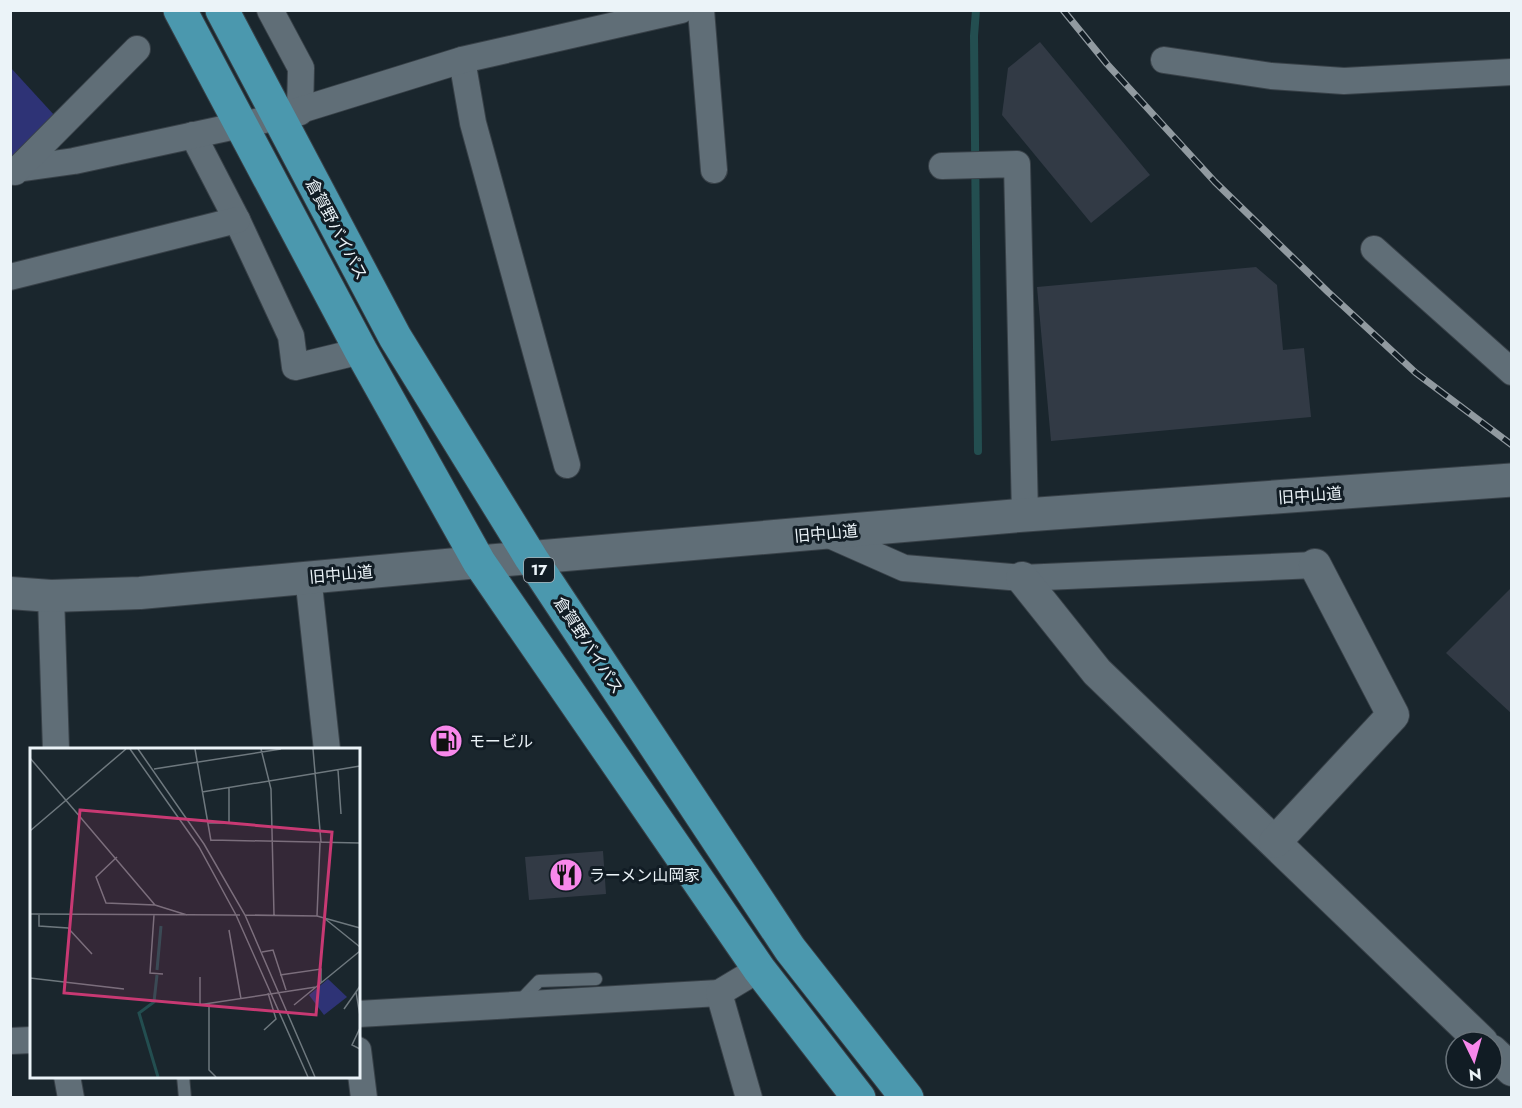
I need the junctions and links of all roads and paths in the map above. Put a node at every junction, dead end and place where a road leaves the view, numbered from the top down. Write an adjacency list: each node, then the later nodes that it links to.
1 (180, 10): 12 (highway)
2 (222, 10): 11 (highway, 倉賀野バイパス / 17)
3 (270, 10): 11 (street)
4 (681, 10): 6 (street)
5 (701, 10): 15 (street)
6 (646, 15): 8 (street)
7 (138, 49): 16 (street)
8 (462, 60): 11 (street); 22 (street)
9 (1164, 60): 10 (street)
10 (1512, 72)
11 (289, 114): 12 (street); 26 (highway, 倉賀野バイパス / 17)
12 (241, 125): 13 (street); 20 (highway)
13 (193, 135): 16 (street); 17 (street)
14 (952, 166): 24 (street)
15 (714, 170)
16 (14, 173)
17 (237, 220): 19 (street); 20 (street)
18 (1374, 249): 21 (street)
19 (10, 277)
20 (361, 351): 27 (highway)
21 (1512, 372)
22 (567, 465)
23 (1512, 480): 24 (main road, 旧中山道)
24 (1025, 515): 25 (main road, 旧中山道)
25 (825, 533): 26 (main road, 旧中山道); 30 (street)
26 (531, 558): 27 (main road, 旧中山道); 52 (highway, 倉賀野バイパス / 17)
27 (479, 562): 29 (street, 旧中山道); 36 (highway)
28 (1315, 565): 30 (street); 35 (street)
29 (308, 576): 32 (street, 旧中山道); 34 (street)
30 (1022, 578): 35 (street)
31 (10, 593): 32 (street)
32 (51, 596): 33 (street)
33 (56, 748)
34 (327, 748)
35 (1275, 842): 41 (street)
36 (759, 969): 38 (street); 51 (highway)
37 (596, 978): 39 (lane)
38 (719, 993): 39 (street); 47 (street)
39 (517, 1004): 40 (street)
40 (360, 1014)
41 (1470, 1030)
42 (30, 1040): 43 (street)
43 (10, 1041)
44 (360, 1066): 50 (street)
45 (67, 1078): 48 (street)
46 (183, 1078): 49 (lane)
47 (741, 1097)
48 (70, 1098)
49 (185, 1098)
50 (364, 1098)
51 (859, 1098)
52 (907, 1098)

